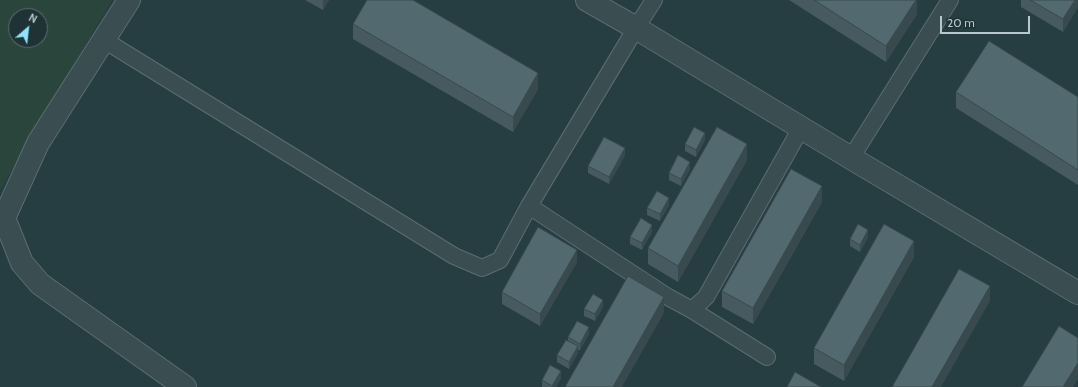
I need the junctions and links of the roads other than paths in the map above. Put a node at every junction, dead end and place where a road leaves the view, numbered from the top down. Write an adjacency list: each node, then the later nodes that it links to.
1 (129, 0): 6 (street)
2 (587, 0): 5 (street)
3 (654, 0): 5 (lane)
4 (950, 0): 8 (lane)
5 (636, 28): 7 (street); 9 (lane)
6 (104, 40): 9 (lane); 13 (street)
7 (801, 128): 8 (street); 11 (lane)
8 (851, 158): 10 (street)
9 (529, 206): 11 (lane)
10 (1078, 293)
11 (692, 310): 12 (lane)
12 (768, 357)
13 (186, 387)

